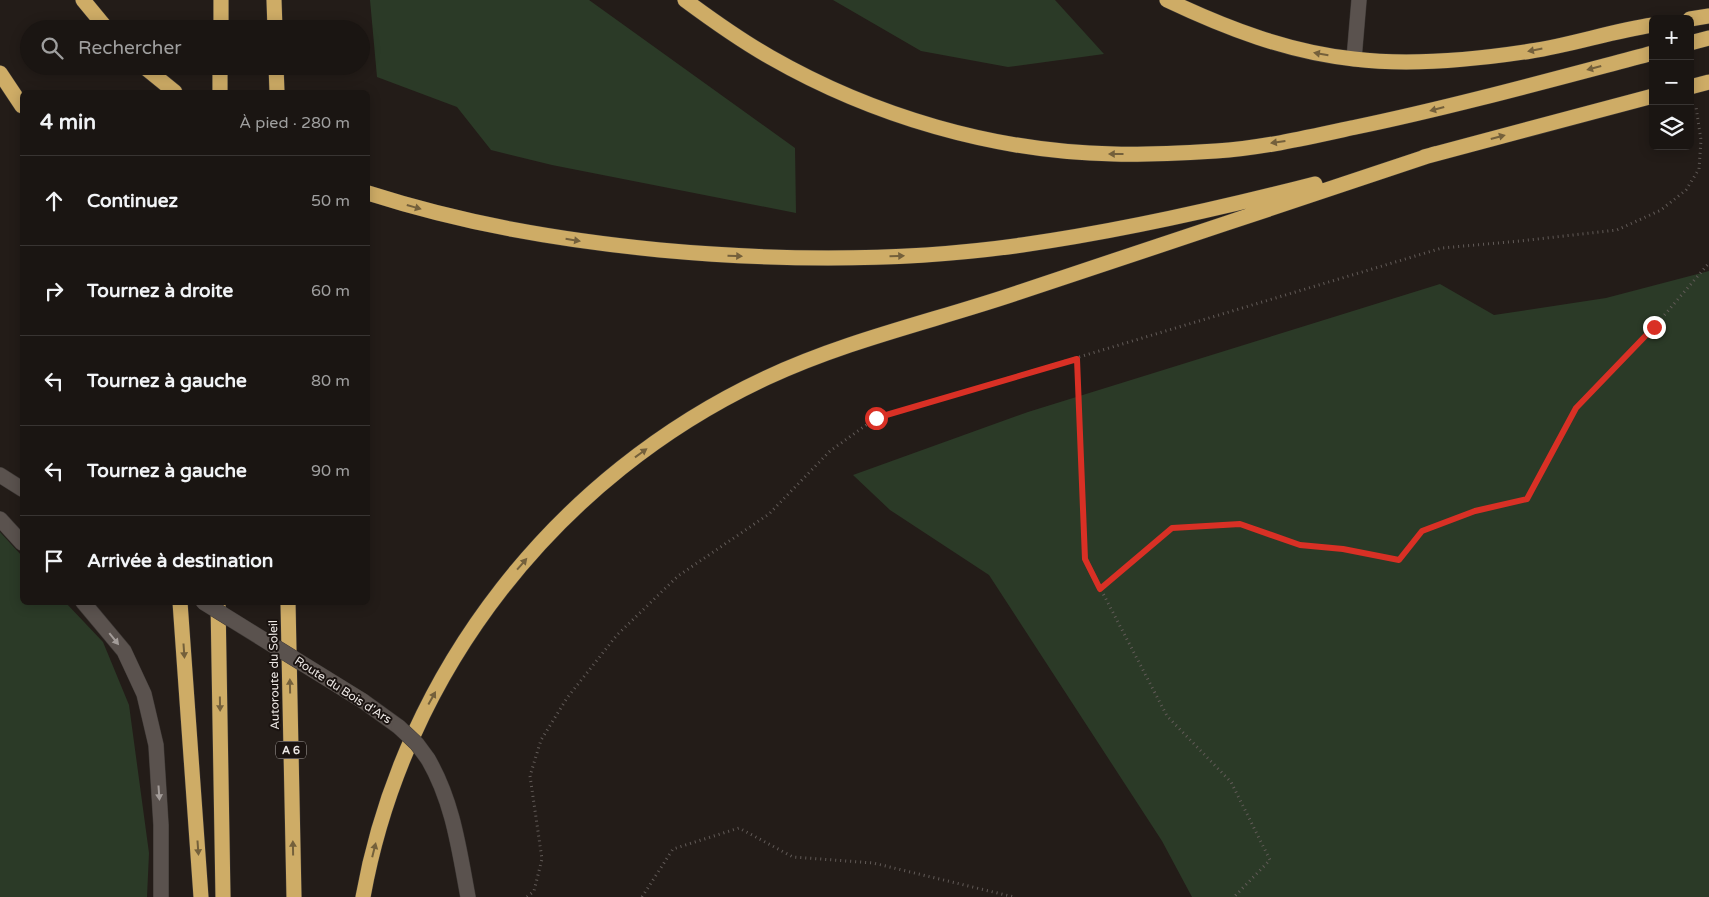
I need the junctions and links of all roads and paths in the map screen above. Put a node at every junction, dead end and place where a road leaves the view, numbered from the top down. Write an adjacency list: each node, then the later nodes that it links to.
1 (83, 0): 9 (highway)
2 (221, 0): 10 (highway)
3 (274, 0): 11 (highway)
4 (685, 0): 15 (highway, one-way to 4)
5 (1167, 0): 16 (highway, one-way to 5)
6 (1360, 0): 16 (street)
7 (1709, 16): 8 (highway)
8 (1694, 18)
9 (100, 20)
10 (221, 20)
11 (275, 20)
12 (1649, 25): 16 (highway, one-way to 16)
13 (1709, 38): 14 (highway)
14 (1694, 42)
15 (1647, 54)
16 (1354, 59)
17 (0, 73): 27 (highway)
18 (153, 75): 23 (highway)
19 (220, 75): 24 (highway)
20 (276, 75): 25 (highway)
21 (1709, 82): 22 (highway, bridge)
22 (1694, 86)
23 (172, 90)
24 (220, 90)
25 (276, 90)
26 (1649, 97): 29 (highway, one-way to 26)
27 (20, 103)
28 (1696, 103): 32 (path)
29 (1434, 154): 30 (highway, one-way to 29); 47 (highway, one-way to 29)
30 (370, 193)
31 (1709, 263): 37 (path)
32 (1077, 359): 37 (path); 49 (path)
33 (0, 474): 34 (street)
34 (20, 488)
35 (0, 519): 36 (street)
36 (20, 541)
37 (1100, 589): 52 (path)
38 (86, 605): 43 (street, one-way to 43)
39 (180, 605): 44 (highway, one-way to 44)
40 (208, 605): 48 (street, Route du Bois d'Ars, bridge)
41 (218, 605): 45 (highway, one-way to 45)
42 (288, 605): 46 (highway, Autoroute du Soleil / A 6, one-way to 42)
43 (161, 897)
44 (201, 897)
45 (223, 897)
46 (294, 897)
47 (363, 897)
48 (468, 897)
49 (528, 897)
50 (642, 897): 51 (path)
51 (1014, 897)
52 (1234, 897)

